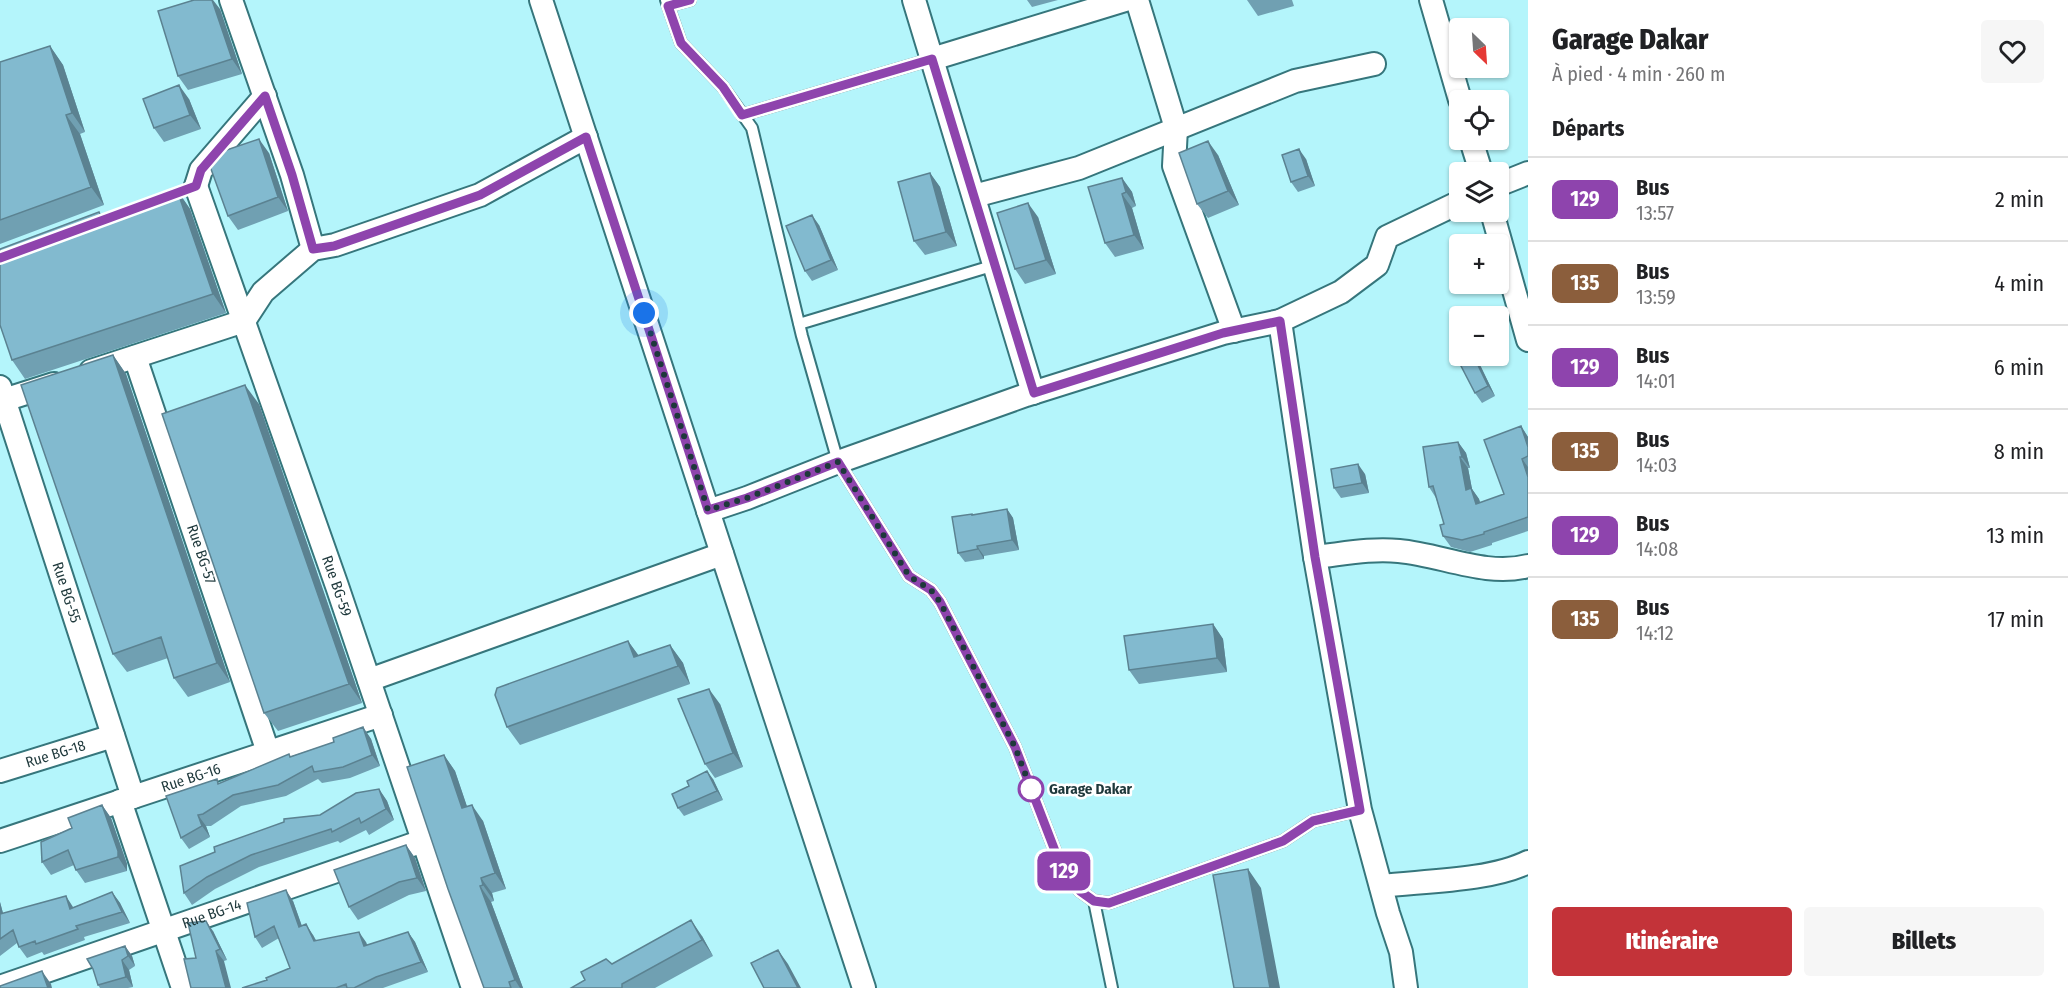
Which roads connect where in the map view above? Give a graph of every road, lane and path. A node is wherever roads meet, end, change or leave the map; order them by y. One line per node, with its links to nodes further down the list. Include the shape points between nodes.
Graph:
1 (231, 0): 12 (street)
2 (541, 0): 15 (street)
3 (690, 0): 8 (lane)
4 (914, 0): 9 (street)
5 (1125, 0): 9 (street)
6 (1137, 0): 14 (street)
7 (1431, 0): 11 (street)
8 (667, 3): 13 (lane, via 681,43 723,87)
9 (932, 59): 13 (lane); 20 (street)
10 (1374, 64): 14 (street, via 1295,81)
11 (1457, 90)
12 (265, 96): 18 (street, via 201,170); 23 (street)
13 (742, 115): 27 (lane, via 752,128)
14 (1176, 128): 20 (street, via 1079,168); 28 (street, via 1174,166)
15 (586, 137): 23 (street, via 480,195 334,246); 34 (street)
16 (1528, 172): 17 (street)
17 (1509, 180)
18 (196, 186): 19 (street); 25 (street, Rue BG-59)
19 (174, 194)
20 (974, 196): 24 (street)
21 (1449, 207): 26 (street, via 1387,237 1377,265 1341,292)
22 (1495, 222): 29 (street)
23 (313, 249): 25 (street, via 263,292)
24 (995, 265): 27 (lane); 31 (street)
25 (244, 321): 30 (street); 38 (street, Rue BG-59)
26 (1280, 321): 28 (street); 36 (street)
27 (799, 324): 33 (lane)
28 (1234, 331): 31 (street)
29 (1527, 333)
30 (135, 357): 32 (street); 41 (street, Rue BG-57)
31 (1034, 393): 33 (street)
32 (2, 394): 40 (street, Rue BG-55)
33 (838, 462): 34 (street); 49 (lane, via 909,576 931,590 940,602 1015,747 1062,869)
34 (708, 510): 35 (street)
35 (722, 554): 38 (street); 54 (street)
36 (1315, 557): 37 (street, via 1371,550 1400,551 1492,569); 44 (street)
37 (1528, 566)
38 (369, 680): 39 (street, Rue BG-59)
39 (381, 715): 41 (street, Rue BG-16); 46 (street, Rue BG-59)
40 (113, 736): 42 (street, Rue BG-18); 43 (street, Rue BG-55)
41 (268, 752): 43 (street, Rue BG-16)
42 (0, 771)
43 (127, 799): 45 (street, Rue BG-16); 50 (street, Rue BG-55)
44 (1360, 810): 48 (street); 49 (lane, via 1313,821 1283,841 1109,903)
45 (0, 841)
46 (423, 841): 50 (street, Rue BG-14); 53 (street, Rue BG-59)
47 (1528, 862): 48 (street, via 1490,874)
48 (1381, 886): 56 (street, via 1401,952)
49 (1094, 901): 55 (lane)
50 (164, 931): 51 (street, Rue BG-14); 52 (street, Rue BG-55)
51 (0, 987)
52 (183, 988)
53 (473, 988)
54 (864, 988)
55 (1112, 988)
56 (1406, 988)

